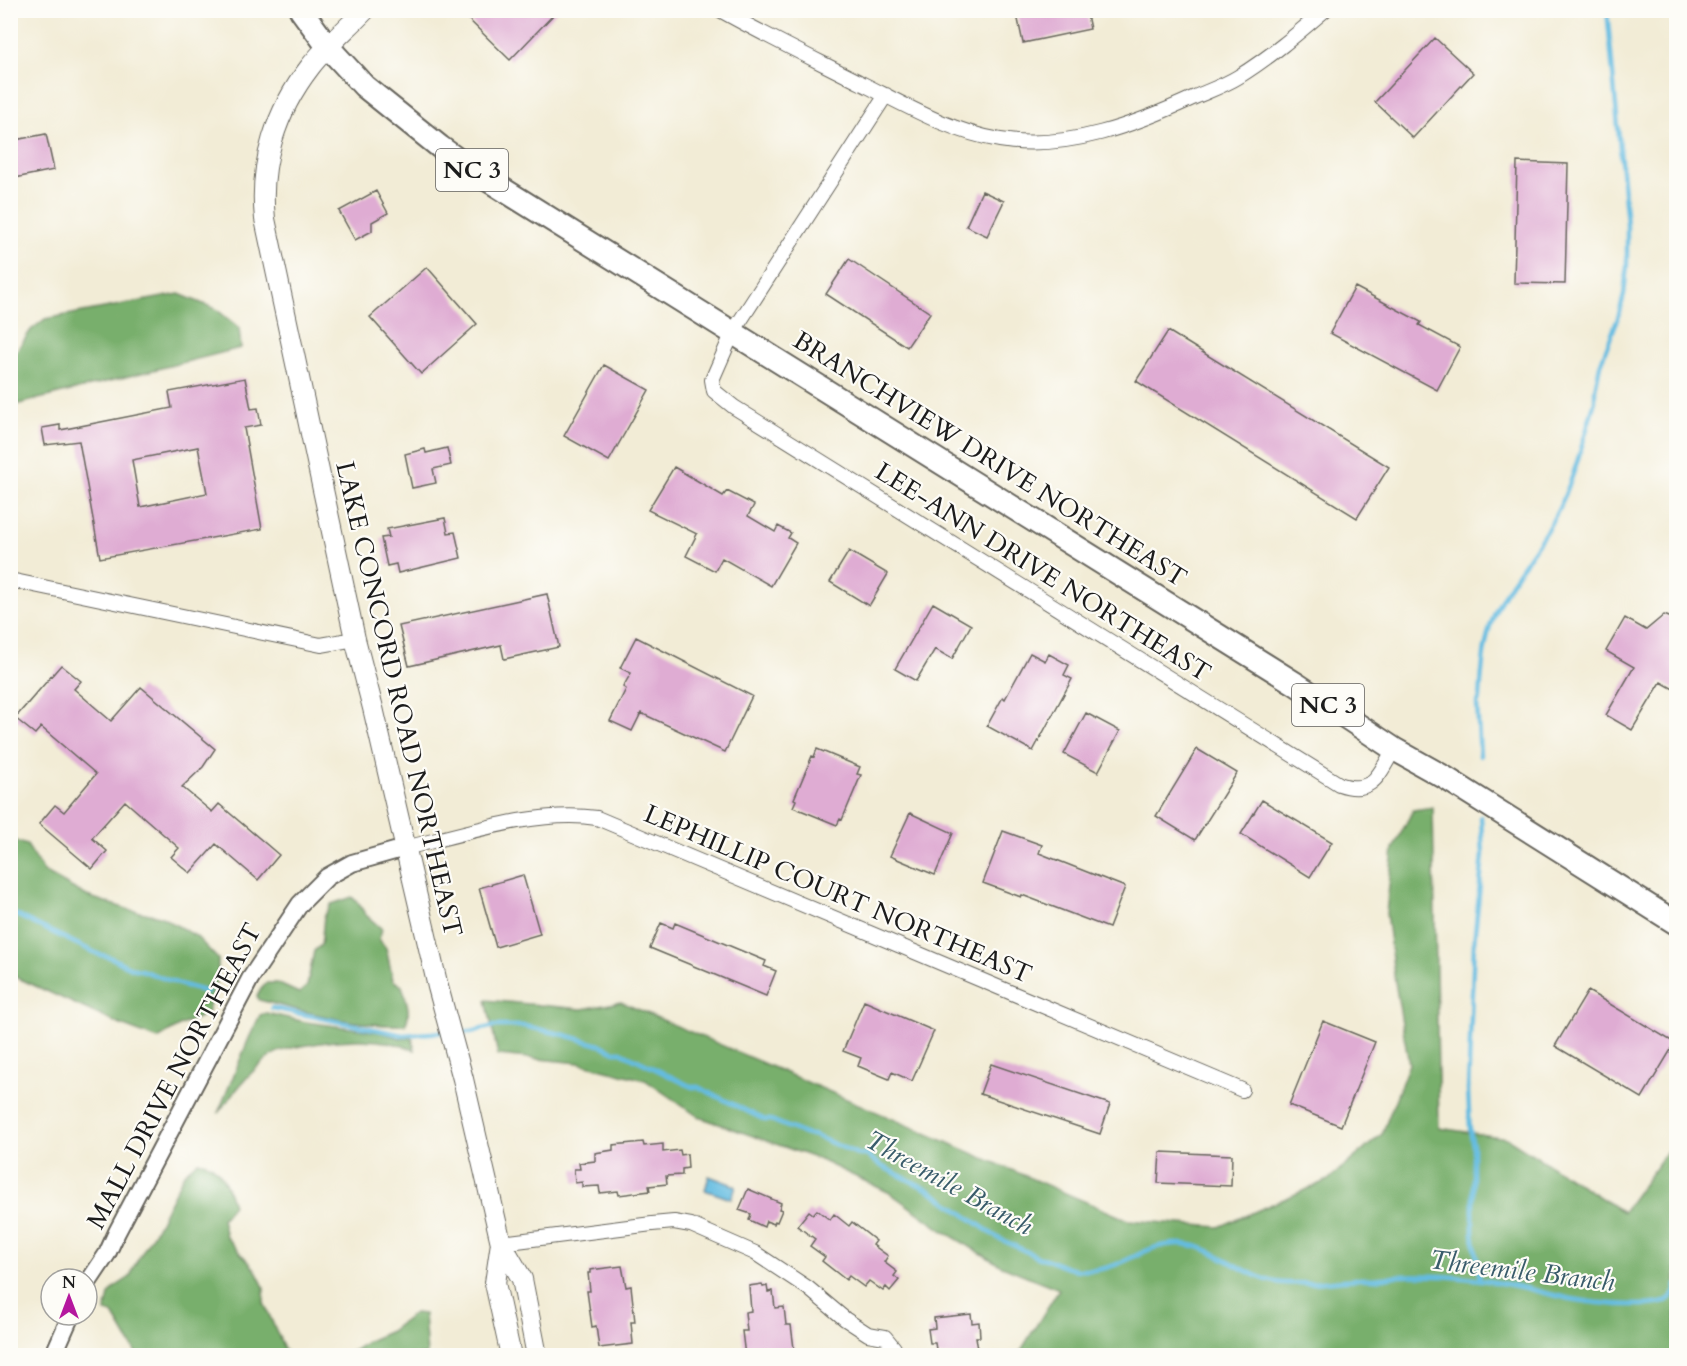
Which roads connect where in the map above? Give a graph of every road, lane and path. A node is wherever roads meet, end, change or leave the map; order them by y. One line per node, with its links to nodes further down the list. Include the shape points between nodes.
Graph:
1 (301, 10): 5 (main road, BRANCHVIEW DRIVE NORTHEAST / NC 3)
2 (366, 10): 5 (main road, LAKE CONCORD ROAD NORTHEAST)
3 (720, 10): 6 (street)
4 (1325, 10): 6 (street, via 1282,47 1230,81 1106,131 1071,139 1000,140 960,130)
5 (328, 47): 7 (main road, BRANCHVIEW DRIVE NORTHEAST / NC 3, via 364,86 464,164); 9 (main road, LAKE CONCORD ROAD NORTHEAST, via 310,66 281,114 266,164 263,200)
6 (886, 95): 7 (street, LEE-ANN DRIVE NORTHEAST)
7 (733, 332): 10 (main road, BRANCHVIEW DRIVE NORTHEAST / NC 3); 10 (street, LEE-ANN DRIVE NORTHEAST, via 712,380 714,391 743,413 1339,784 1362,789 1372,783)
8 (10, 580): 9 (street, via 321,645)
9 (355, 639): 11 (main road, LAKE CONCORD ROAD NORTHEAST)
10 (1394, 749): 12 (main road, BRANCHVIEW DRIVE NORTHEAST / NC 3)
11 (405, 848): 13 (street, LEPHILLIP COURT NORTHEAST, via 530,819 597,818); 14 (main road, LAKE CONCORD ROAD NORTHEAST); 15 (street, MALL DRIVE NORTHEAST, via 352,863 327,877 300,904 250,979)
12 (1677, 923)
13 (1242, 1090)
14 (501, 1243): 18 (main road, LAKE CONCORD ROAD NORTHEAST, via 495,1283); 19 (main road, LAKE CONCORD ROAD NORTHEAST, via 522,1279); 20 (street, via 674,1222 691,1226 755,1253 868,1334 885,1337)
15 (98, 1267)
16 (66, 1327): 17 (street)
17 (53, 1356)
18 (511, 1356)
19 (537, 1356)
20 (895, 1356)

